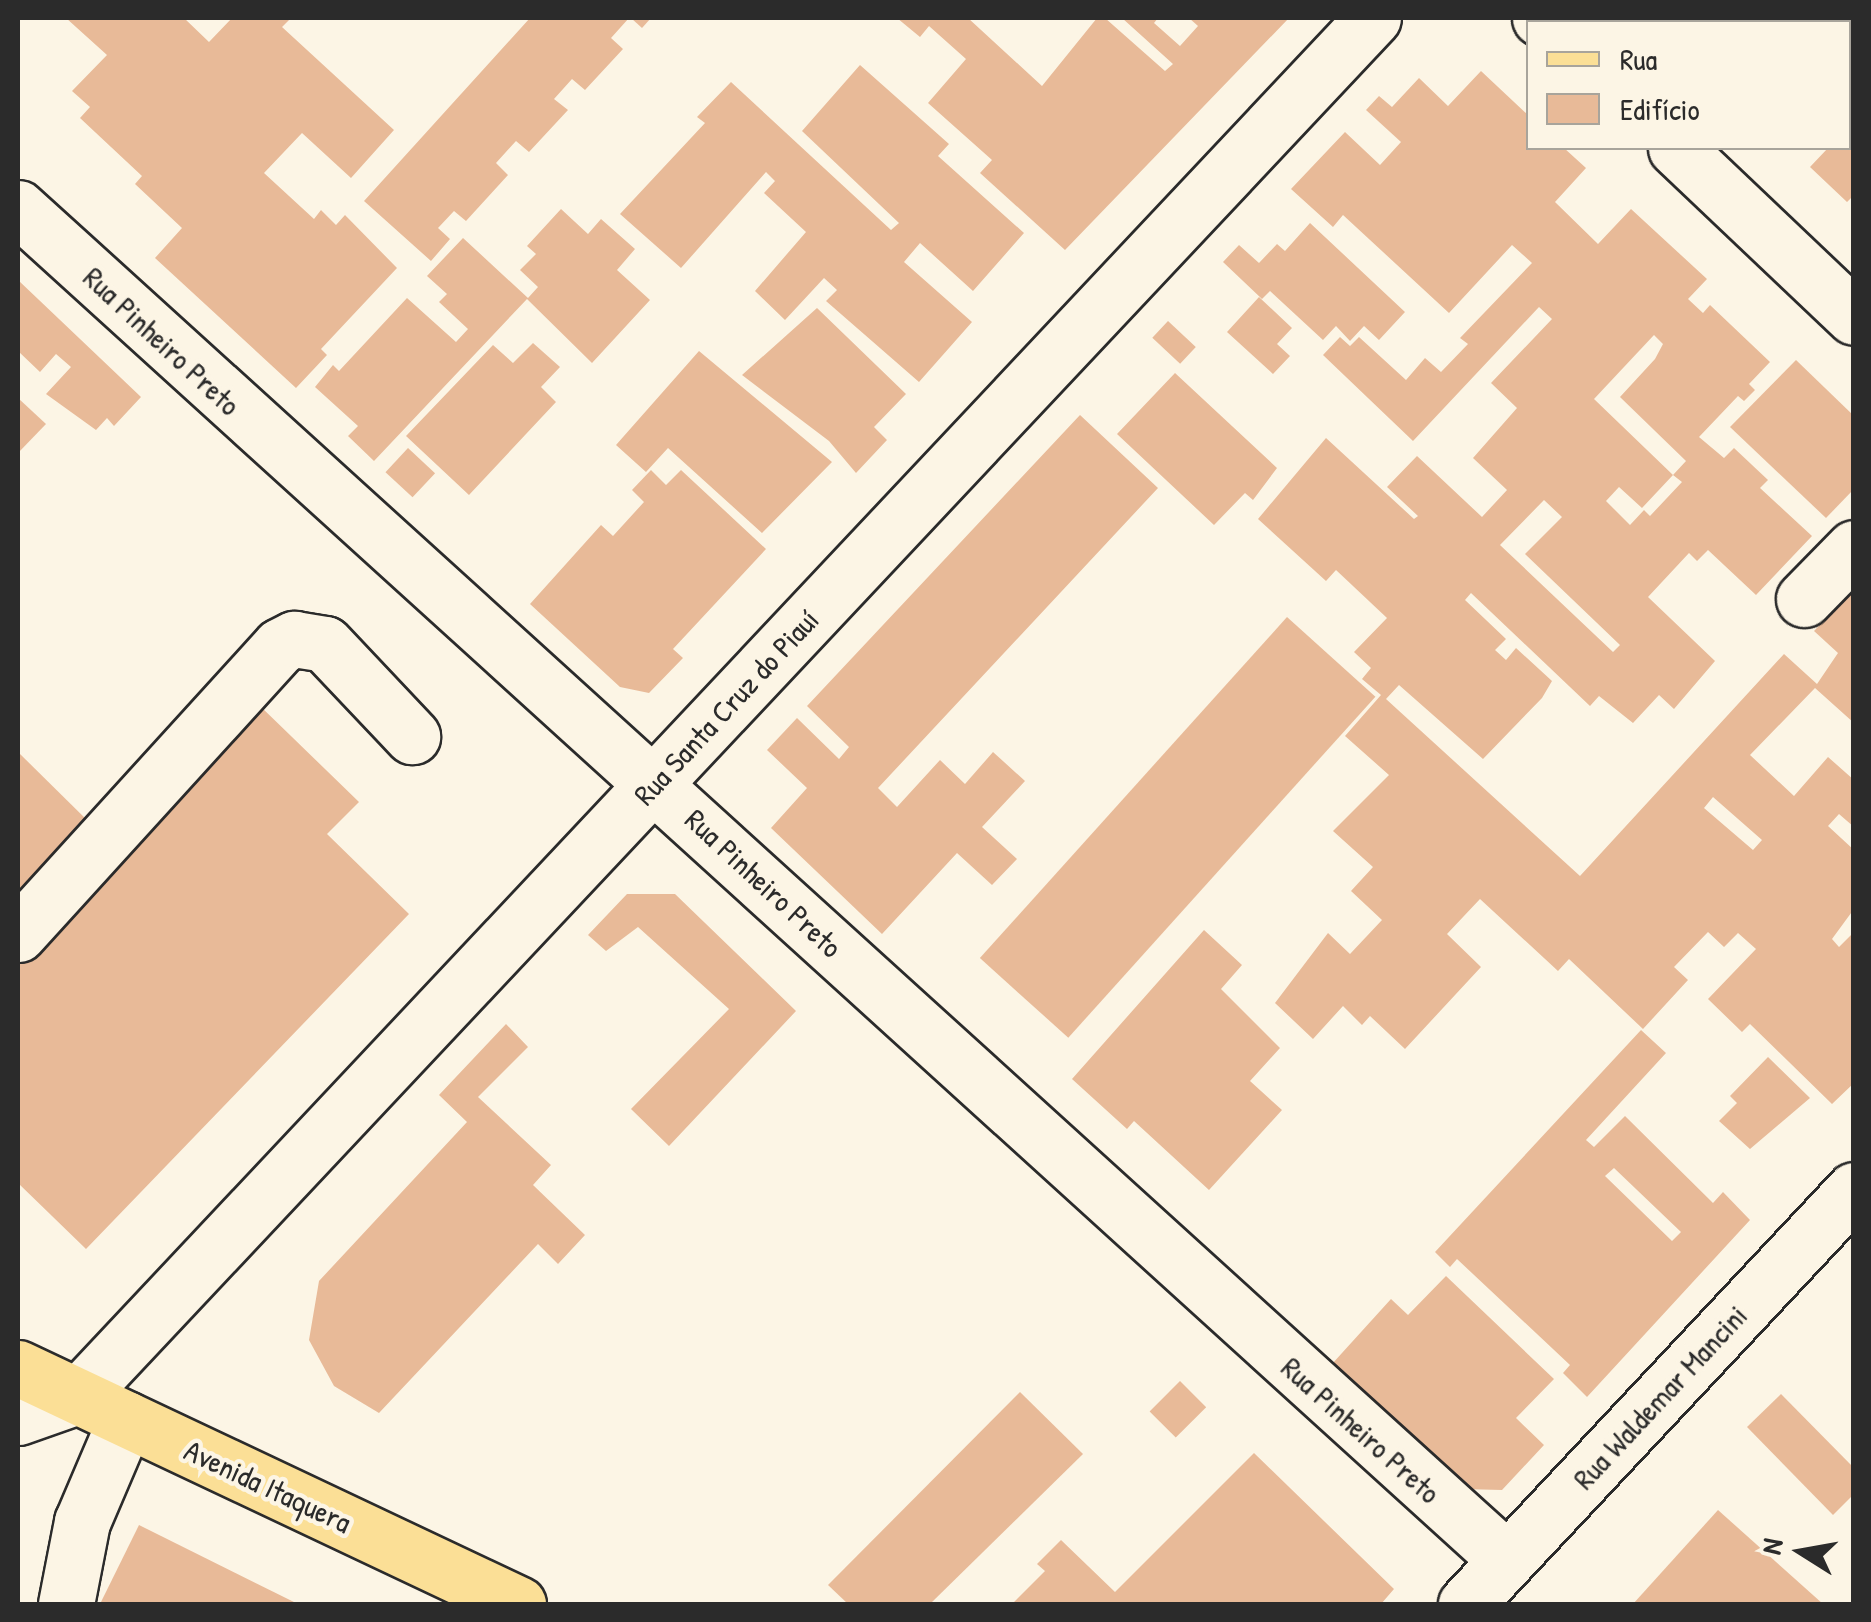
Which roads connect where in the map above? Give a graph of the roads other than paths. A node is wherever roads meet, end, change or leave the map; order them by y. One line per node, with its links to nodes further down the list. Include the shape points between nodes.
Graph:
1 (1373, 18): 8 (street, Rua Santa Cruz do Piauí)
2 (1678, 150): 4 (street)
3 (18, 208): 8 (street, Rua Pinheiro Preto)
4 (1854, 317)
5 (1854, 548): 6 (street)
6 (1804, 598)
7 (412, 736): 9 (street, via 325,644 294,639 280,646)
8 (656, 782): 12 (street, Rua Santa Cruz do Piauí); 15 (street, Rua Pinheiro Preto, via 1075,1174)
9 (18, 934)
10 (1854, 1190): 15 (street, Rua Waldemar Mancini)
11 (18, 1368): 12 (main road, Avenida Itaquera)
12 (78, 1396): 13 (street); 14 (main road, Avenida Itaquera)
13 (18, 1417)
14 (126, 1419): 16 (street, via 82,1522); 17 (main road, Avenida Itaquera)
15 (1507, 1560): 18 (street, Rua Waldemar Mancini)
16 (66, 1604)
17 (518, 1604)
18 (1466, 1604)

